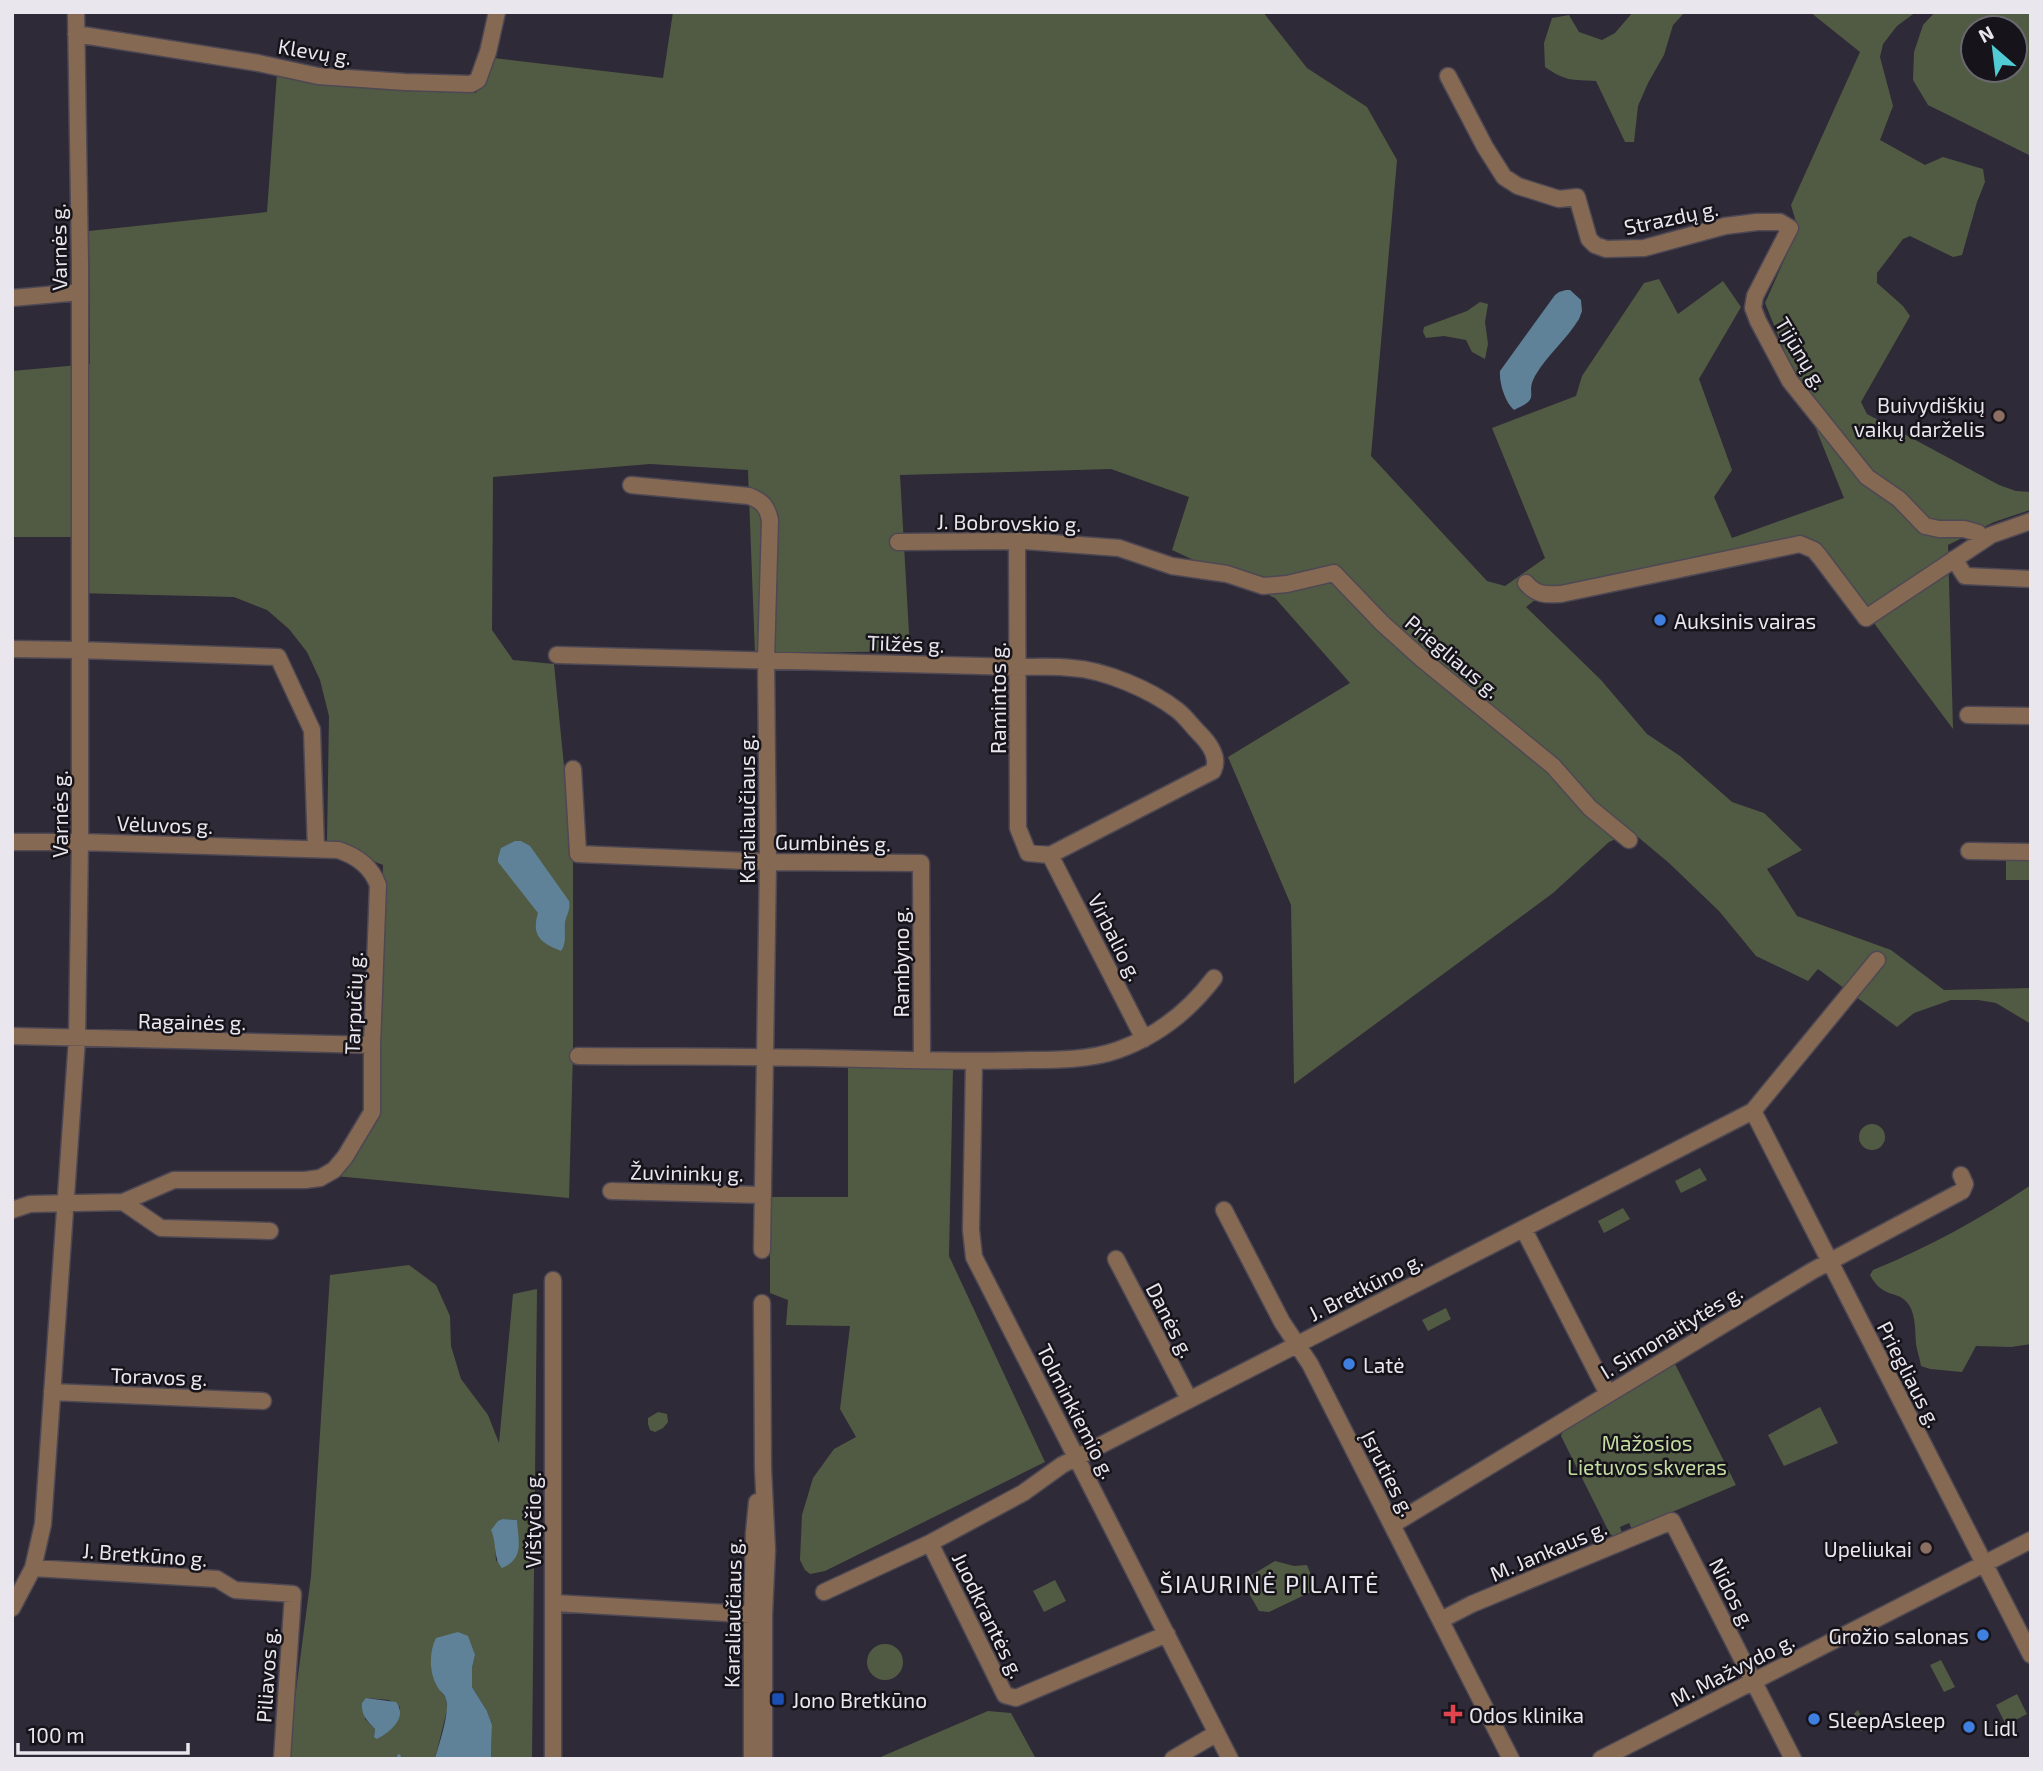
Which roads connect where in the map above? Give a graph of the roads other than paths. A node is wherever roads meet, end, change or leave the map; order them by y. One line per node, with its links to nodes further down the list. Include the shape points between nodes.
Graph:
1 (76, 12): 3 (street, Varnės g.)
2 (497, 12): 3 (street, Klevų g., via 478,80 471,84 318,76)
3 (76, 33): 6 (street, Varnės g.)
4 (1448, 76): 5 (street, Strazdų g., via 1504,177 1559,199 1577,197 1589,239 1595,245 1644,248 1757,222 1780,222)
5 (1790, 228): 10 (street, Tijūnų g., via 1753,308 1790,380 1867,477 1899,499 1925,526 1964,529)
6 (80, 292): 7 (street); 18 (street, Varnės g.)
7 (12, 298)
8 (631, 485): 20 (street, Karaliaučiaus g., via 749,496 767,509 771,520)
9 (2031, 521): 10 (street)
10 (1984, 539): 13 (street)
11 (1017, 541): 12 (street, J. Bobrovskio g.); 14 (street, J. Bobrovskio g., via 1119,548 1172,566); 21 (street, Ramintos g.)
12 (898, 542)
13 (1954, 559): 15 (street, via 1965,576); 16 (street, via 1866,618 1821,557 1800,544 1561,594 1538,593)
14 (1227, 574): 25 (street, Priegliaus g., via 1263,586 1334,573 1392,632 1553,766 1590,808)
15 (2031, 579)
16 (1526, 583)
17 (12, 649): 18 (street)
18 (80, 650): 27 (street, Varnės g.); 28 (street, via 278,657 312,730)
19 (557, 655): 20 (street, Tilžės g.)
20 (766, 660): 21 (street, Tilžės g.); 32 (street, Karaliaučiaus g.)
21 (1018, 667): 31 (street, Ramintos g., via 1018,828 1028,853); 31 (street, Tilžės g., via 1074,667 1113,676 1177,710 1206,740 1216,758 1213,771)
22 (1968, 715): 23 (street)
23 (2031, 716)
24 (573, 769): 32 (street, Gumbinės g., via 578,854)
25 (1629, 840)
26 (12, 842): 27 (street, Vėluvos g.)
27 (80, 842): 28 (street, Vėluvos g.); 37 (street, Varnės g.)
28 (316, 849): 39 (street, Tarpučių g., via 351,854 363,862 378,886)
29 (1969, 850): 30 (street)
30 (2031, 852)
31 (1051, 855): 38 (street, Virbalio g.)
32 (768, 862): 33 (street, Gumbinės g.); 41 (street, Karaliaučiaus g.)
33 (921, 863): 42 (street, Rambyno g.)
34 (1877, 960): 44 (street, J. Bretkūno g.)
35 (1214, 978): 38 (street, via 1184,1012)
36 (12, 1036): 37 (street, Ragainės g.)
37 (77, 1039): 39 (street, Ragainės g.); 48 (street, Varnės g.)
38 (1144, 1039): 43 (street, via 1098,1055)
39 (372, 1045): 49 (street, Tarpučių g., via 372,1112 334,1170 305,1181 174,1180)
40 (578, 1056): 41 (street)
41 (765, 1058): 42 (street); 47 (street, Karaliaučiaus g.)
42 (922, 1060): 43 (street)
43 (974, 1062): 64 (street, Tolminkiemio g., via 973,1252)
44 (1753, 1111): 52 (street, J. Bretkūno g.); 56 (street, Priegliaus g.)
45 (1961, 1175): 56 (street, I. Simonaitytės g., via 1962,1191)
46 (611, 1191): 47 (street, Žuvininkų g.)
47 (762, 1195): 54 (street, Karaliaučiaus g.)
48 (65, 1202): 49 (street); 50 (street); 60 (street, Varnės g.)
49 (123, 1202): 53 (street, via 161,1228)
50 (12, 1210)
51 (1224, 1210): 59 (street, Įsruties g.)
52 (1524, 1230): 59 (street, J. Bretkūno g.); 61 (street)
53 (270, 1231)
54 (762, 1250)
55 (1116, 1259): 62 (street, Danės g.)
56 (1829, 1261): 61 (street, I. Simonaitytės g.); 69 (street, Priegliaus g.)
57 (553, 1280): 73 (street, Vištyčio g.)
58 (762, 1303): 75 (street, Karaliaučiaus g., via 763,1468 755,1516)
59 (1297, 1345): 62 (street, J. Bretkūno g.); 66 (street, Įsruties g.)
60 (52, 1392): 63 (street, Toravos g.); 70 (street, Varnės g., via 43,1524)
61 (1608, 1394): 66 (street, I. Simonaitytės g.)
62 (1189, 1399): 64 (street, J. Bretkūno g.)
63 (263, 1401)
64 (1077, 1457): 68 (street, J. Bretkūno g., via 1023,1493); 77 (street, Tolminkiemio g.)
65 (1672, 1521): 76 (street, M. Jankaus g.); 79 (street, Nidos g.)
66 (1392, 1525): 76 (street, Įsruties g.)
67 (2031, 1540): 69 (street, M. Mažvydo g.)
68 (930, 1543): 71 (street, J. Bretkūno g.); 77 (street, Juodkrantės g., via 1005,1695 1016,1698)
69 (1984, 1564): 78 (street, Priegliaus g.); 79 (street, M. Mažvydo g.)
70 (33, 1568): 72 (street, J. Bretkūno g., via 217,1579 235,1590); 74 (street, Varnės g.)
71 (824, 1592)
72 (293, 1594): 81 (street, Piliavos g.)
73 (554, 1603): 75 (street); 82 (street, Vištyčio g.)
74 (12, 1608)
75 (758, 1615): 83 (street, Karaliaučiaus g.); 84 (street, Karaliaučiaus g.)
76 (1441, 1620): 87 (street, Įsruties g.)
77 (1167, 1634): 80 (street, Tolminkiemio g.)
78 (2031, 1655)
79 (1754, 1681): 88 (street, M. Mažvydo g.); 89 (street, Nidos g.)
80 (1217, 1733): 85 (street); 86 (street, Tolminkiemio g.)
81 (282, 1759)
82 (553, 1759)
83 (752, 1759)
84 (764, 1759)
85 (1173, 1759)
86 (1230, 1759)
87 (1511, 1759)
88 (1601, 1759)
89 (1794, 1759)

